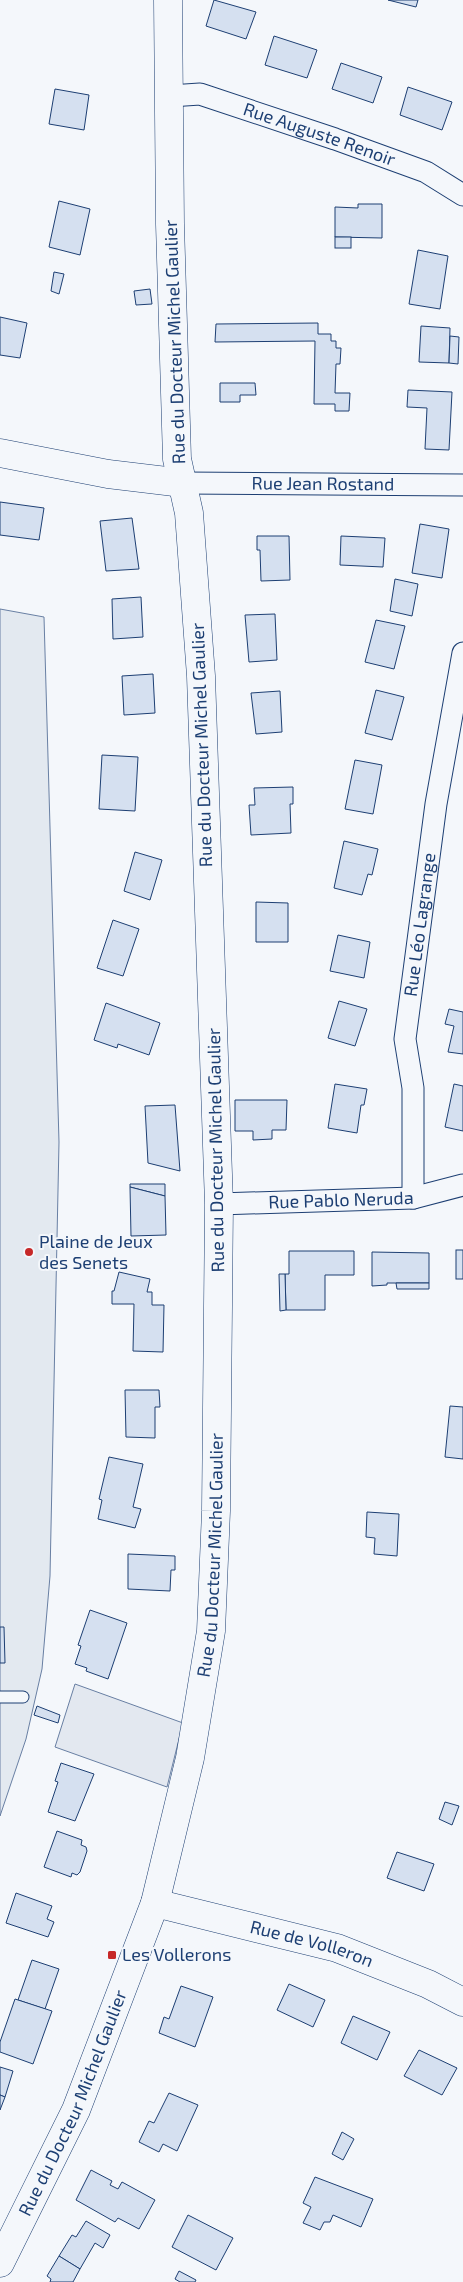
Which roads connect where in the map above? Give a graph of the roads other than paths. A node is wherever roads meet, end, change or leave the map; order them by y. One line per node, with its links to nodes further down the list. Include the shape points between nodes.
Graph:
1 (168, 0): 2 (street, Rue du Docteur Michel Gaulier)
2 (170, 96): 3 (street, Rue Auguste Renoir, via 200,94 335,139 426,172); 5 (street, Rue du Docteur Michel Gaulier, via 177,459)
3 (463, 195)
4 (0, 454): 5 (street, via 108,474)
5 (183, 483): 6 (street, Rue Jean Rostand); 10 (street, Rue du Docteur Michel Gaulier, via 189,513 202,676)
6 (463, 485)
7 (463, 654): 9 (street, Rue Léo Lagrange, via 436,804 405,1039 413,1088)
8 (463, 1185): 9 (street, Rue Pablo Neruda)
9 (413, 1198): 10 (street, Rue Pablo Neruda)
10 (219, 1204): 13 (street, Rue du Docteur Michel Gaulier, via 212,1631 190,1758)
11 (0, 1697): 12 (lane)
12 (24, 1697)
13 (154, 1903): 14 (street, Rue de Volleron, via 337,1948 428,1984); 15 (street, Rue du Docteur Michel Gaulier, via 76,2110)
14 (463, 2002)
15 (0, 2263)

